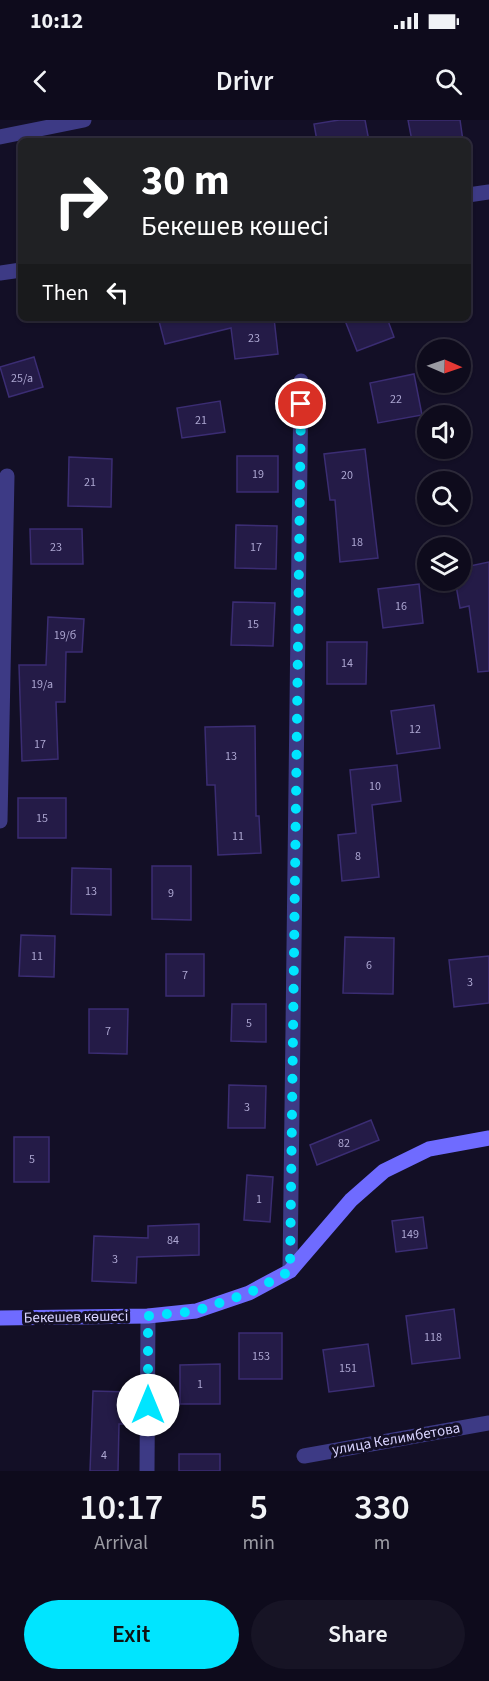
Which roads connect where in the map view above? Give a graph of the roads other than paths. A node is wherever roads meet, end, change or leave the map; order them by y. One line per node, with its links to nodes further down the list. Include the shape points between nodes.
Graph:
1 (84, 120): 2 (street)
2 (0, 138)
3 (489, 192): 4 (street)
4 (471, 195)
5 (18, 270): 6 (street)
6 (0, 273)
7 (301, 381): 11 (street)
8 (7, 476): 9 (street)
9 (0, 821)
10 (489, 1138): 11 (main road, Бекешев көшесі, via 429,1149 384,1171 351,1200)
11 (290, 1271): 12 (main road, Бекешев көшесі, via 249,1293 196,1311)
12 (148, 1316): 13 (main road, Бекешев көшесі); 16 (street)
13 (0, 1318)
14 (489, 1423): 15 (street, улица Келимбетова)
15 (304, 1456)
16 (147, 1471)

